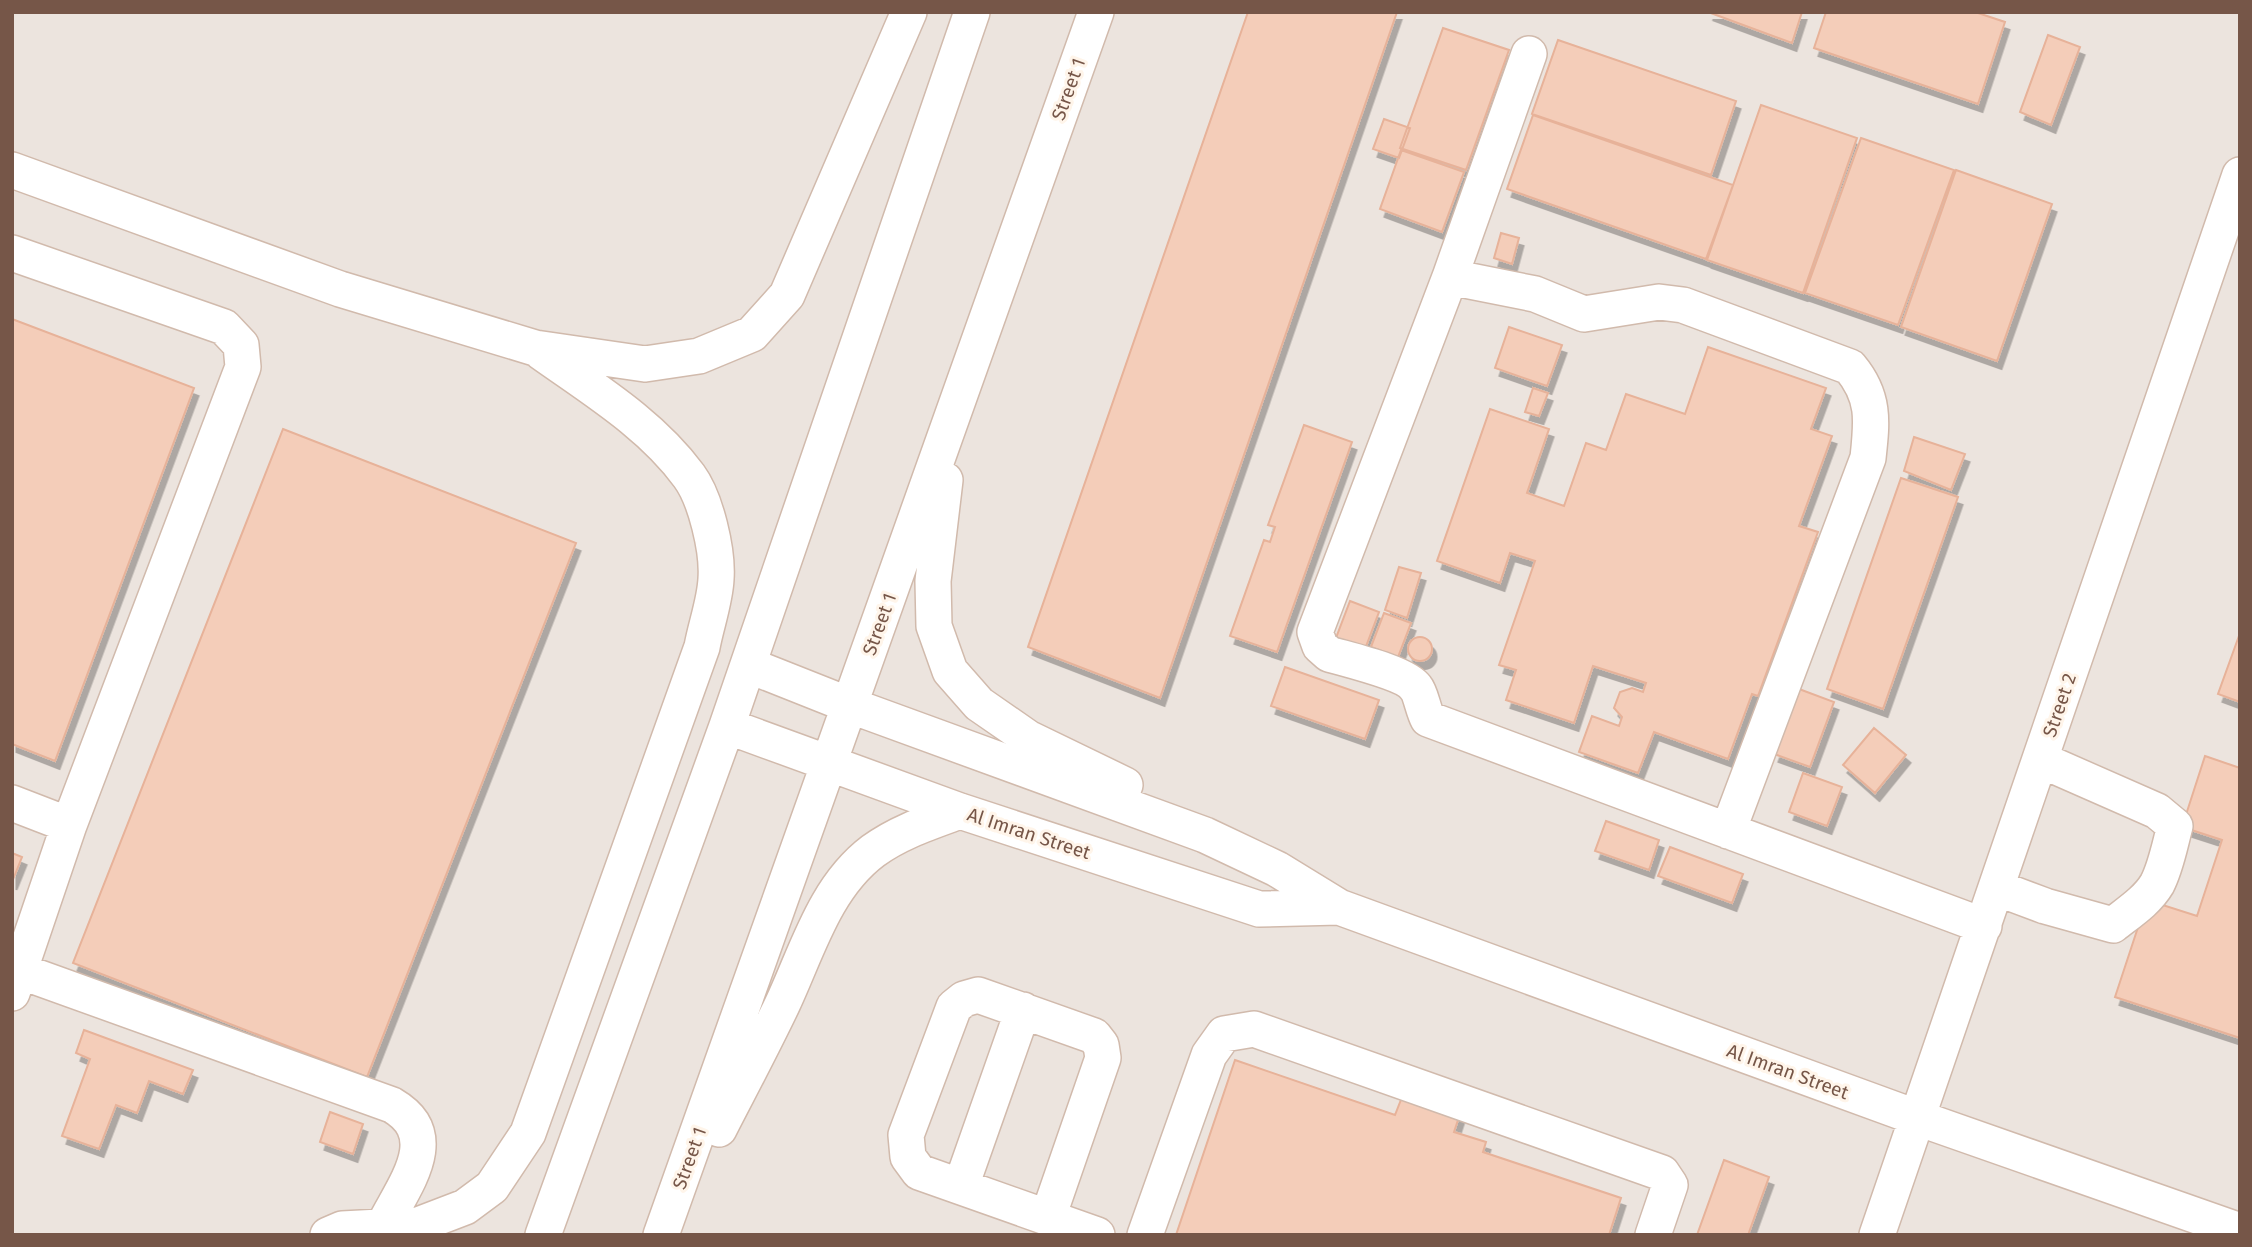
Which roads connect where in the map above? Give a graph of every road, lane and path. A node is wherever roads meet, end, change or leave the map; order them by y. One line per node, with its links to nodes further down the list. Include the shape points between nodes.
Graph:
1 (909, 12): 9 (street, via 787,295 752,334 699,356 645,364)
2 (972, 12): 11 (street)
3 (1096, 12): 10 (street, Street 1)
4 (1529, 54): 8 (street)
5 (12, 170): 9 (street, via 340,289)
6 (2240, 175): 14 (street, Street 2)
7 (12, 253): 18 (street, via 224,327 241,345 243,367)
8 (1450, 277): 19 (street, via 1315,632 1320,646 1408,679 1418,690 1427,719); 19 (street, via 1535,294 1584,314 1659,302 1683,305 1850,367 1861,380 1870,399 1868,458)
9 (535, 348): 29 (street, via 622,409 691,478 715,545 716,582 702,648 528,1133 492,1188 465,1207 418,1225)
10 (953, 413): 12 (street, Street 1); 20 (street, via 933,581 934,626 950,671 979,704 1028,738 1112,776)
11 (748, 665): 12 (street, Al Imran Street); 13 (street)
12 (849, 705): 15 (street, Street 1); 20 (street, Al Imran Street)
13 (727, 726): 15 (street, Al Imran Street); 33 (street)
14 (2041, 760): 21 (street, Street 2); 21 (street, via 2157,811 2175,826 2167,855 2157,884 2113,925)
15 (830, 763): 17 (street, Al Imran Street); 31 (street, Street 1)
16 (12, 803): 18 (street)
17 (960, 811): 22 (street, Al Imran Street, via 1259,909); 31 (street, via 896,835 871,852 843,882 824,910 782,1004)
18 (69, 825): 24 (street)
19 (1728, 831): 23 (street)
20 (1205, 835): 22 (street, Al Imran Street, via 1277,869)
21 (1997, 888): 23 (street, Street 2)
22 (1339, 907): 26 (street, Al Imran Street)
23 (1984, 926): 26 (street, Street 2)
24 (16, 982): 29 (street, via 404,1112 419,1136 420,1150)
25 (1023, 1010): 27 (street); 27 (street, via 978,995 954,1007 906,1135 908,1157 919,1172); 28 (street, via 1094,1036 1103,1058)
26 (1918, 1118): 30 (street, Al Imran Street); 37 (street, Street 2)
27 (961, 1186): 28 (street)
28 (1048, 1217): 34 (street)
29 (384, 1225): 32 (street)
30 (2240, 1231)
31 (662, 1232)
32 (328, 1235)
33 (543, 1235)
34 (1097, 1235)
35 (1145, 1235): 36 (street, via 1209,1055 1224,1034 1254,1029 1662,1173 1670,1185)
36 (1653, 1235)
37 (1877, 1235)

